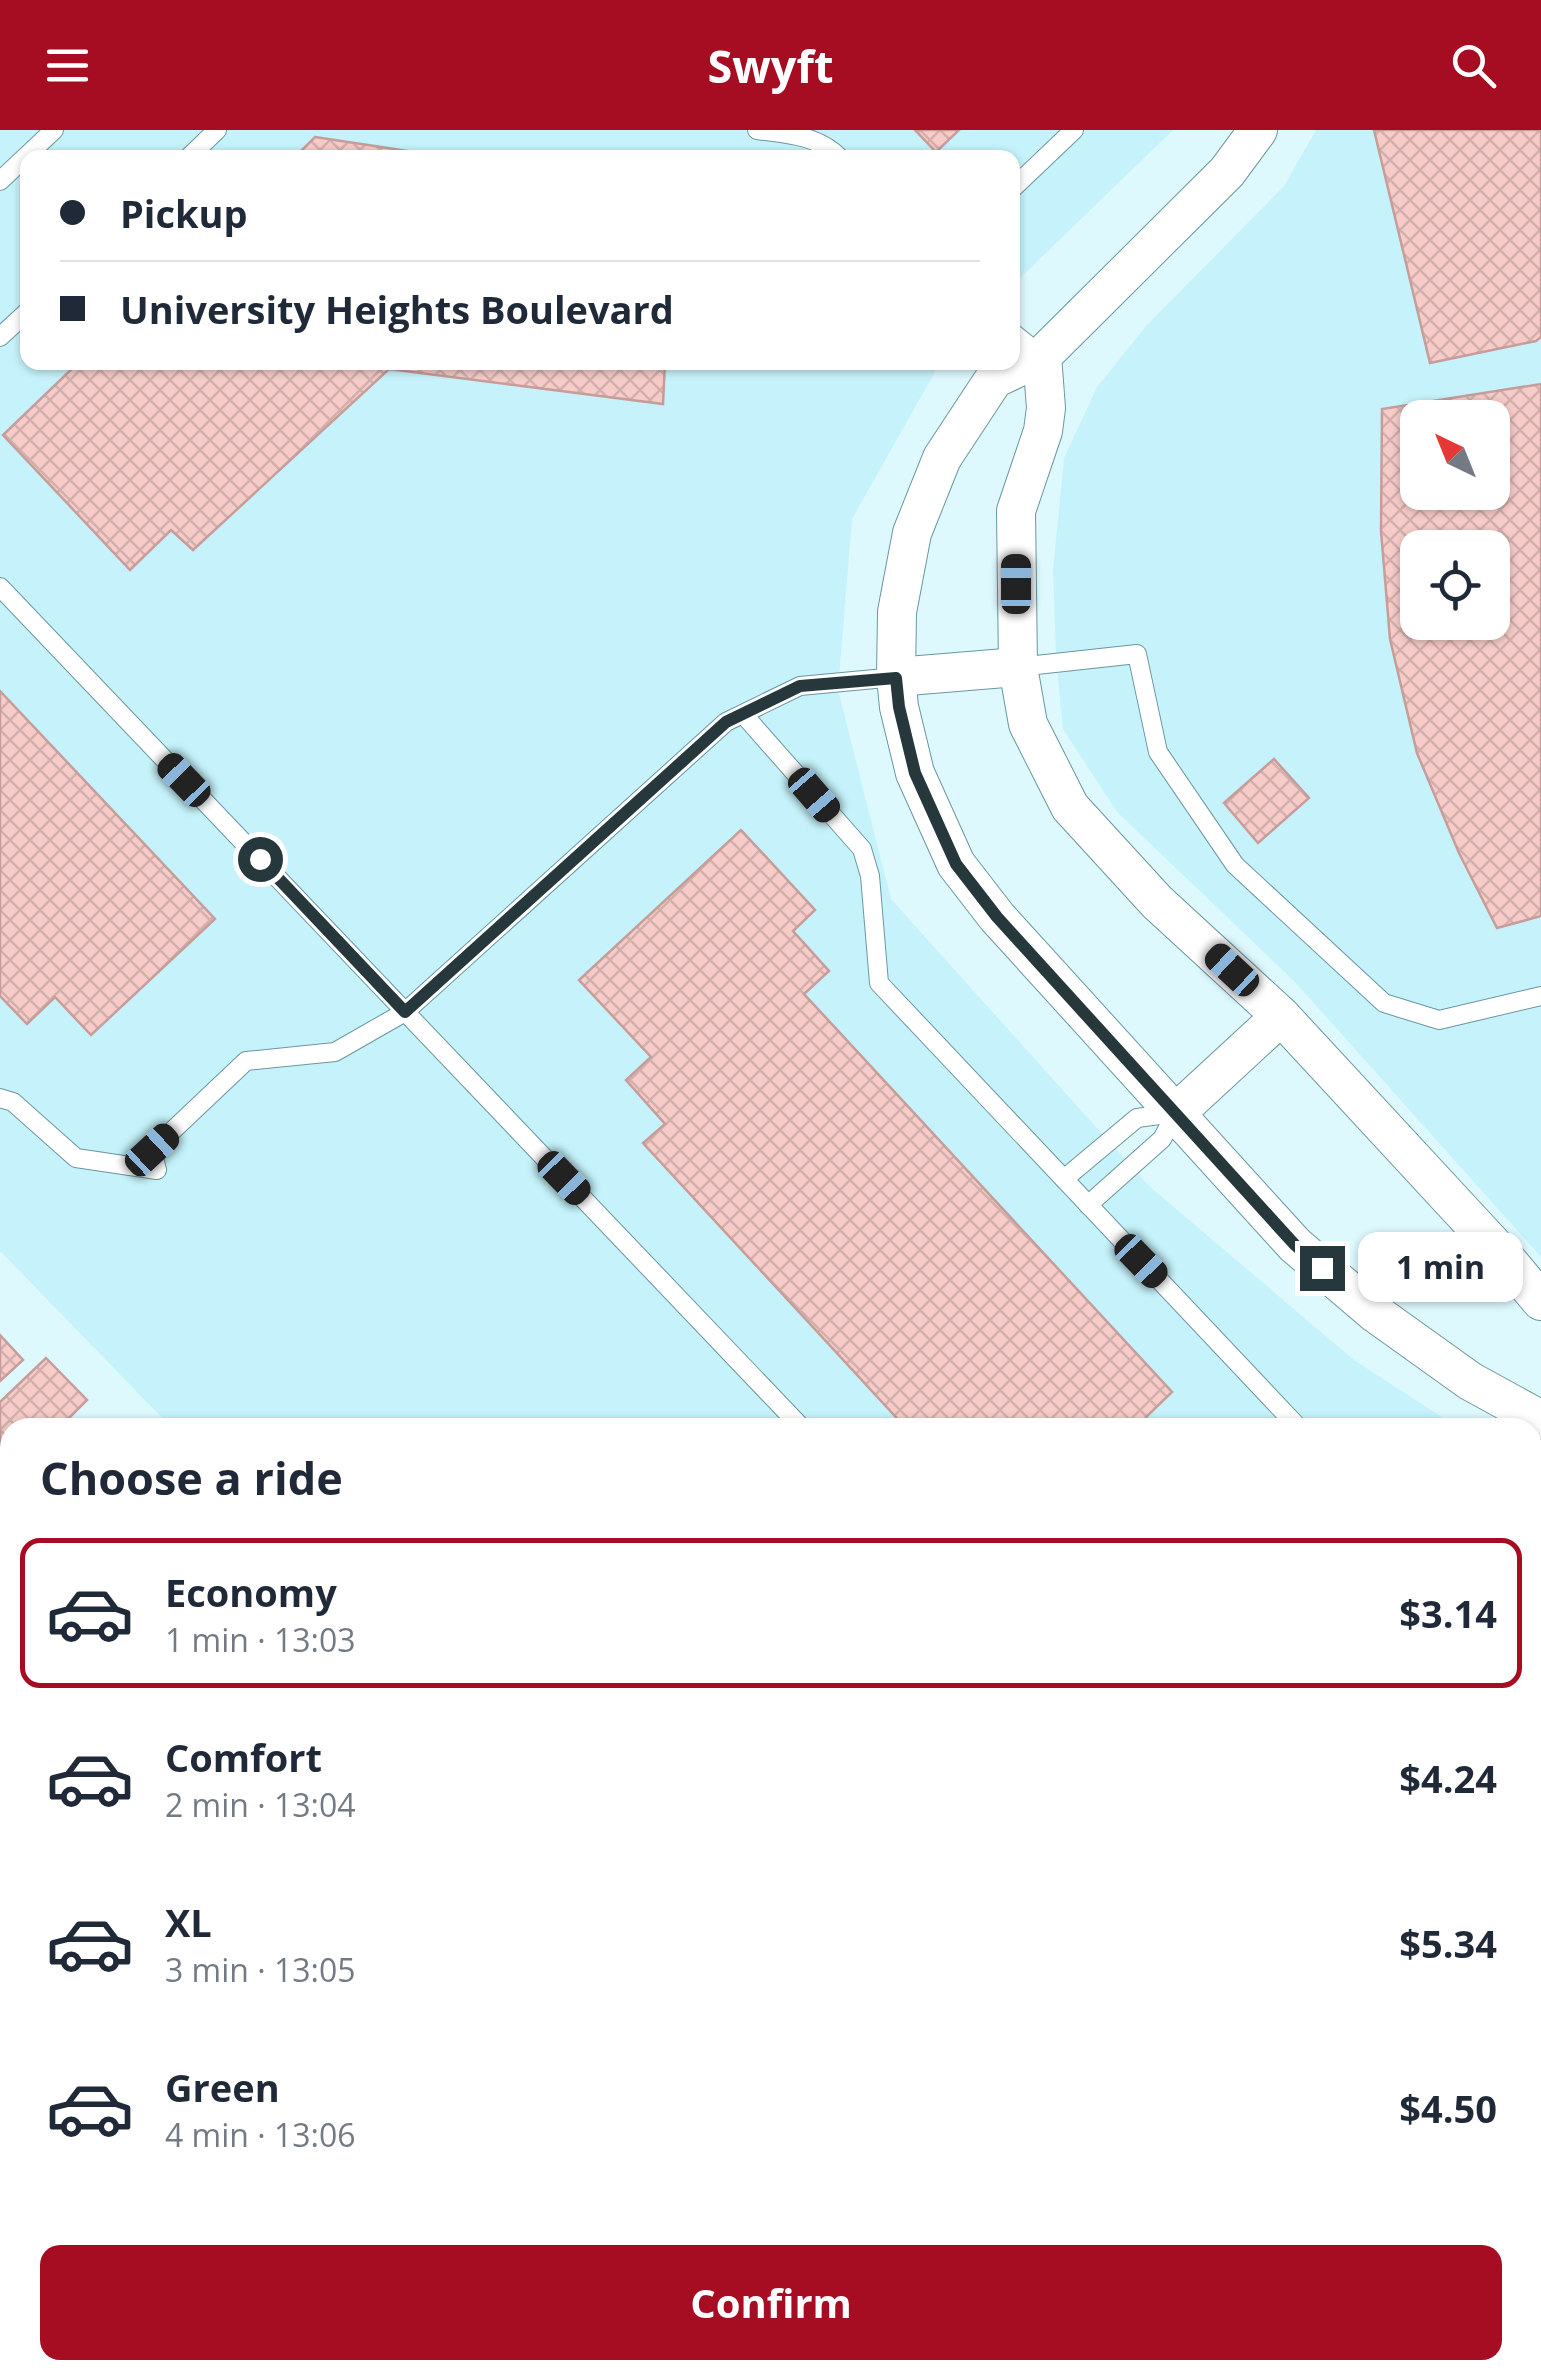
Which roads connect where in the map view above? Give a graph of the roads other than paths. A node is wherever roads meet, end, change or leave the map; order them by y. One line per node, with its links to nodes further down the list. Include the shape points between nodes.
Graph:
1 (54, 130): 6 (lane)
2 (217, 130): 7 (lane)
3 (757, 130): 8 (lane)
4 (1074, 130): 10 (lane)
5 (1258, 130): 15 (street, via 1228,172)
6 (33, 150)
7 (196, 150)
8 (833, 150)
9 (20, 163): 11 (lane)
10 (1020, 181)
11 (0, 182)
12 (20, 319): 13 (lane)
13 (0, 338)
14 (1020, 338): 15 (lane)
15 (1042, 356): 16 (street); 19 (street, via 1043,431 1016,512)
16 (1020, 367)
17 (1014, 370): 20 (street, via 994,380 942,458 912,532 897,612)
18 (0, 587): 23 (lane)
19 (1018, 667): 20 (street); 22 (lane, via 1136,654 1158,752 1235,865 1384,1003 1440,1020); 24 (street, via 1028,724 1070,807 1157,902)
20 (896, 678): 21 (lane, via 800,686); 26 (street, via 915,773 956,864)
21 (743, 714): 23 (lane, via 726,722); 27 (lane, via 862,850 879,983)
22 (1541, 996)
23 (405, 1012): 25 (lane, via 336,1052 246,1061 152,1150 157,1170 76,1158); 30 (lane)
24 (1281, 1016): 26 (street); 29 (street)
25 (0, 1098)
26 (1176, 1113): 27 (lane, via 1137,1118); 28 (lane, via 1162,1139); 32 (street, via 1295,1245 1374,1313 1470,1381)
27 (1064, 1180): 28 (lane)
28 (1088, 1205): 31 (lane)
29 (1541, 1300)
30 (792, 1418)
31 (1290, 1418)
32 (1537, 1418)

